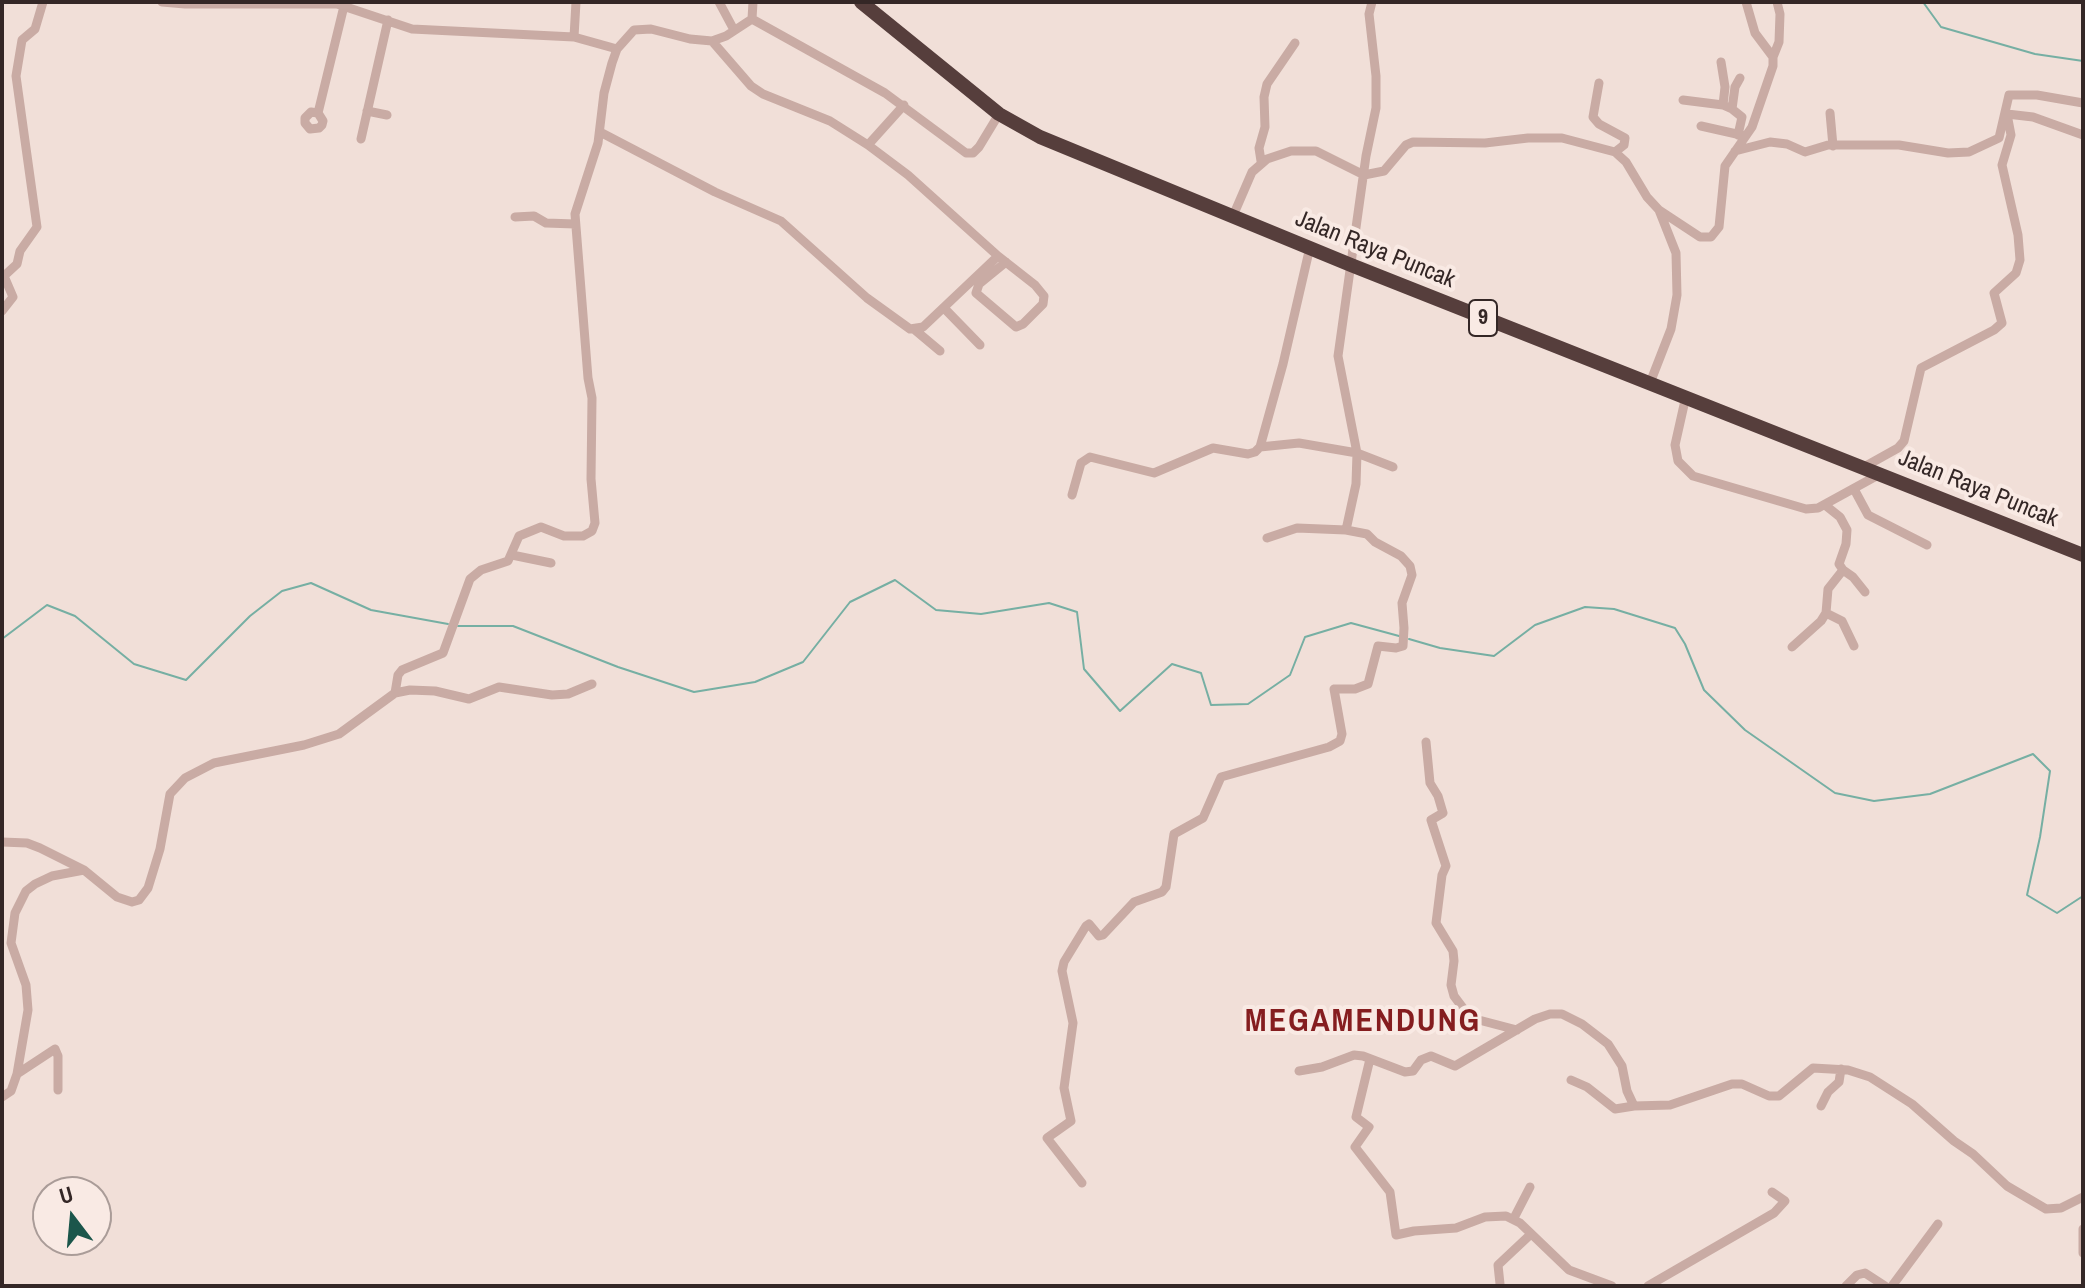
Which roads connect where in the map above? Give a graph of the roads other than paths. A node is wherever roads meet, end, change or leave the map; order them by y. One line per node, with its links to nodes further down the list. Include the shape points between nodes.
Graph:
1 (43, 2): 51 (street, via 35,29 22,40 16,76 37,227 20,251 19,262 4,276 13,297)
2 (162, 2): 10 (street)
3 (576, 2): 14 (street)
4 (719, 2): 13 (street)
5 (753, 2): 11 (street)
6 (861, 2): 29 (highway, Jalan Raya Puncak / 9)
7 (1372, 2): 42 (street, via 1377,96)
8 (1746, 2): 18 (street, via 1758,39)
9 (1777, 2): 18 (street, via 1779,42)
10 (339, 4): 12 (street); 27 (street)
11 (752, 19): 13 (street); 24 (street)
12 (388, 20): 14 (street, via 412,29); 26 (street)
13 (734, 30): 15 (street)
14 (574, 37): 17 (street)
15 (712, 41): 17 (street, via 639,28); 37 (street, via 756,90 830,121)
16 (1295, 43): 41 (street, via 1267,84)
17 (617, 49): 33 (street)
18 (1773, 57): 35 (street, via 1755,120)
19 (1721, 62): 25 (street)
20 (1740, 78): 25 (street)
21 (1599, 83): 39 (street, via 1593,117 1625,138)
22 (1683, 100): 25 (street)
23 (2083, 103): 30 (street, via 2009,95)
24 (904, 105): 29 (street, via 969,154); 37 (street)
25 (1728, 107): 35 (street, via 1742,117)
26 (367, 111): 31 (street); 36 (street)
27 (317, 113)
28 (1830, 113): 38 (street)
29 (999, 114): 44 (highway, Jalan Raya Puncak / 9, via 1104,166)
30 (2007, 114): 34 (street, via 2033,117); 38 (street, via 1999,138 1969,152); 60 (street, via 2011,135 2002,165 2020,260 2016,273 1994,292 2002,323 1921,368 1902,445)
31 (387, 115)
32 (1701, 126): 35 (street)
33 (600, 132): 46 (street); 52 (street, via 776,218 867,298)
34 (2083, 135)
35 (1742, 136): 40 (street)
36 (361, 139)
37 (868, 145): 48 (street)
38 (1833, 146): 40 (street, via 1808,152 1765,142)
39 (1615, 152): 42 (street, via 1562,138 1416,142 1406,145 1384,171); 43 (street)
40 (1734, 152): 43 (street, via 1724,169 1719,227 1713,236 1700,237)
41 (1261, 161): 42 (street, via 1291,151 1316,151); 44 (street)
42 (1364, 175): 49 (street)
43 (1659, 210): 55 (street, via 1676,253 1677,295 1669,338)
44 (1233, 216): 47 (highway, Jalan Raya Puncak / 9)
45 (515, 217): 46 (street)
46 (575, 224): 68 (street, via 592,398 594,527 577,537 543,527 530,530 518,537)
47 (1310, 247): 49 (highway, Jalan Raya Puncak / 9); 57 (street)
48 (1002, 259): 48 (street, via 1044,297 1043,304 1016,327 976,293); 50 (street)
49 (1351, 265): 55 (highway, Jalan Raya Puncak / 9); 58 (street, via 1338,351)
50 (944, 308): 52 (street); 53 (street)
51 (2, 311)
52 (915, 330): 54 (street)
53 (980, 345)
54 (940, 351)
55 (1650, 383): 56 (highway, Jalan Raya Puncak / 9)
56 (1686, 396): 60 (highway, Jalan Raya Puncak / 9); 64 (street, via 1675,445 1678,461 1689,474 1806,509)
57 (1260, 447): 58 (street, via 1299,443); 63 (street, via 1250,454 1213,448 1154,473 1090,457 1081,463)
58 (1357, 453): 59 (street); 65 (street)
59 (1393, 467)
60 (1864, 467): 61 (highway, Jalan Raya Puncak / 9)
61 (1880, 474): 62 (street); 69 (highway, Jalan Raya Puncak / 9)
62 (1854, 489): 64 (street); 67 (street, via 1868,515)
63 (1072, 495)
64 (1825, 505): 71 (street, via 1846,527 1838,562)
65 (1346, 530): 66 (street, via 1297,528); 91 (street, via 1367,534 1410,566 1412,578 1402,605 1403,646 1378,646 1368,684 1334,689 1340,741 1221,777 1203,818 1174,834 1160,894 1134,902 1103,936 1086,926 1064,962 1073,1023 1064,1088 1071,1121 1047,1138)
66 (1267, 538)
67 (1927, 545)
68 (512, 555): 70 (street); 77 (street, via 473,575 440,656 400,672)
69 (2083, 555)
70 (551, 563)
71 (1843, 570): 72 (street); 73 (street, via 1828,589)
72 (1865, 592)
73 (1826, 613): 74 (street, via 1842,621); 75 (street)
74 (1854, 646)
75 (1792, 647)
76 (592, 684): 77 (street, via 552,695 499,687 469,699 435,691)
77 (395, 693): 80 (street, via 336,736 214,763 185,778 170,794 160,849 139,900 117,897)
78 (1426, 742): 81 (street, via 1429,776 1443,813 1431,820 1446,866 1436,923 1453,951 1454,996 1475,1019)
79 (2, 842): 80 (street, via 33,845)
80 (84, 870): 85 (street, via 30,887 15,913 11,943 29,999)
81 (1517, 1030): 82 (street, via 1455,1066 1431,1056 1405,1072); 89 (street, via 1554,1014 1582,1024 1618,1059)
82 (1370, 1059): 83 (street, via 1350,1055); 95 (street, via 1356,1117 1369,1127 1355,1147 1390,1192 1396,1235 1456,1228 1493,1216)
83 (1299, 1071)
84 (1840, 1073): 89 (street, via 1810,1069 1776,1097 1732,1084 1670,1105); 90 (street); 94 (street, via 1870,1077 1912,1104 2007,1186 2046,1209)
85 (17, 1074): 87 (street, via 55,1049); 88 (street, via 11,1091)
86 (1571, 1080): 89 (street, via 1615,1109)
87 (58, 1090)
88 (2, 1097)
89 (1634, 1106)
90 (1821, 1106)
91 (1082, 1183)
92 (1530, 1187): 95 (street)
93 (1772, 1192): 103 (street, via 1785,1201 1782,1207)
94 (2083, 1197)
95 (1514, 1218): 98 (street)
96 (1938, 1224): 106 (street)
97 (2083, 1229): 99 (street)
98 (1531, 1234): 100 (street); 101 (street, via 1500,1262)
99 (2083, 1253)
100 (1585, 1282): 102 (street)
101 (1500, 1284)
102 (1612, 1286)
103 (1648, 1286)
104 (1846, 1286): 105 (street, via 1865,1273)
105 (1885, 1286)
106 (1892, 1286)

